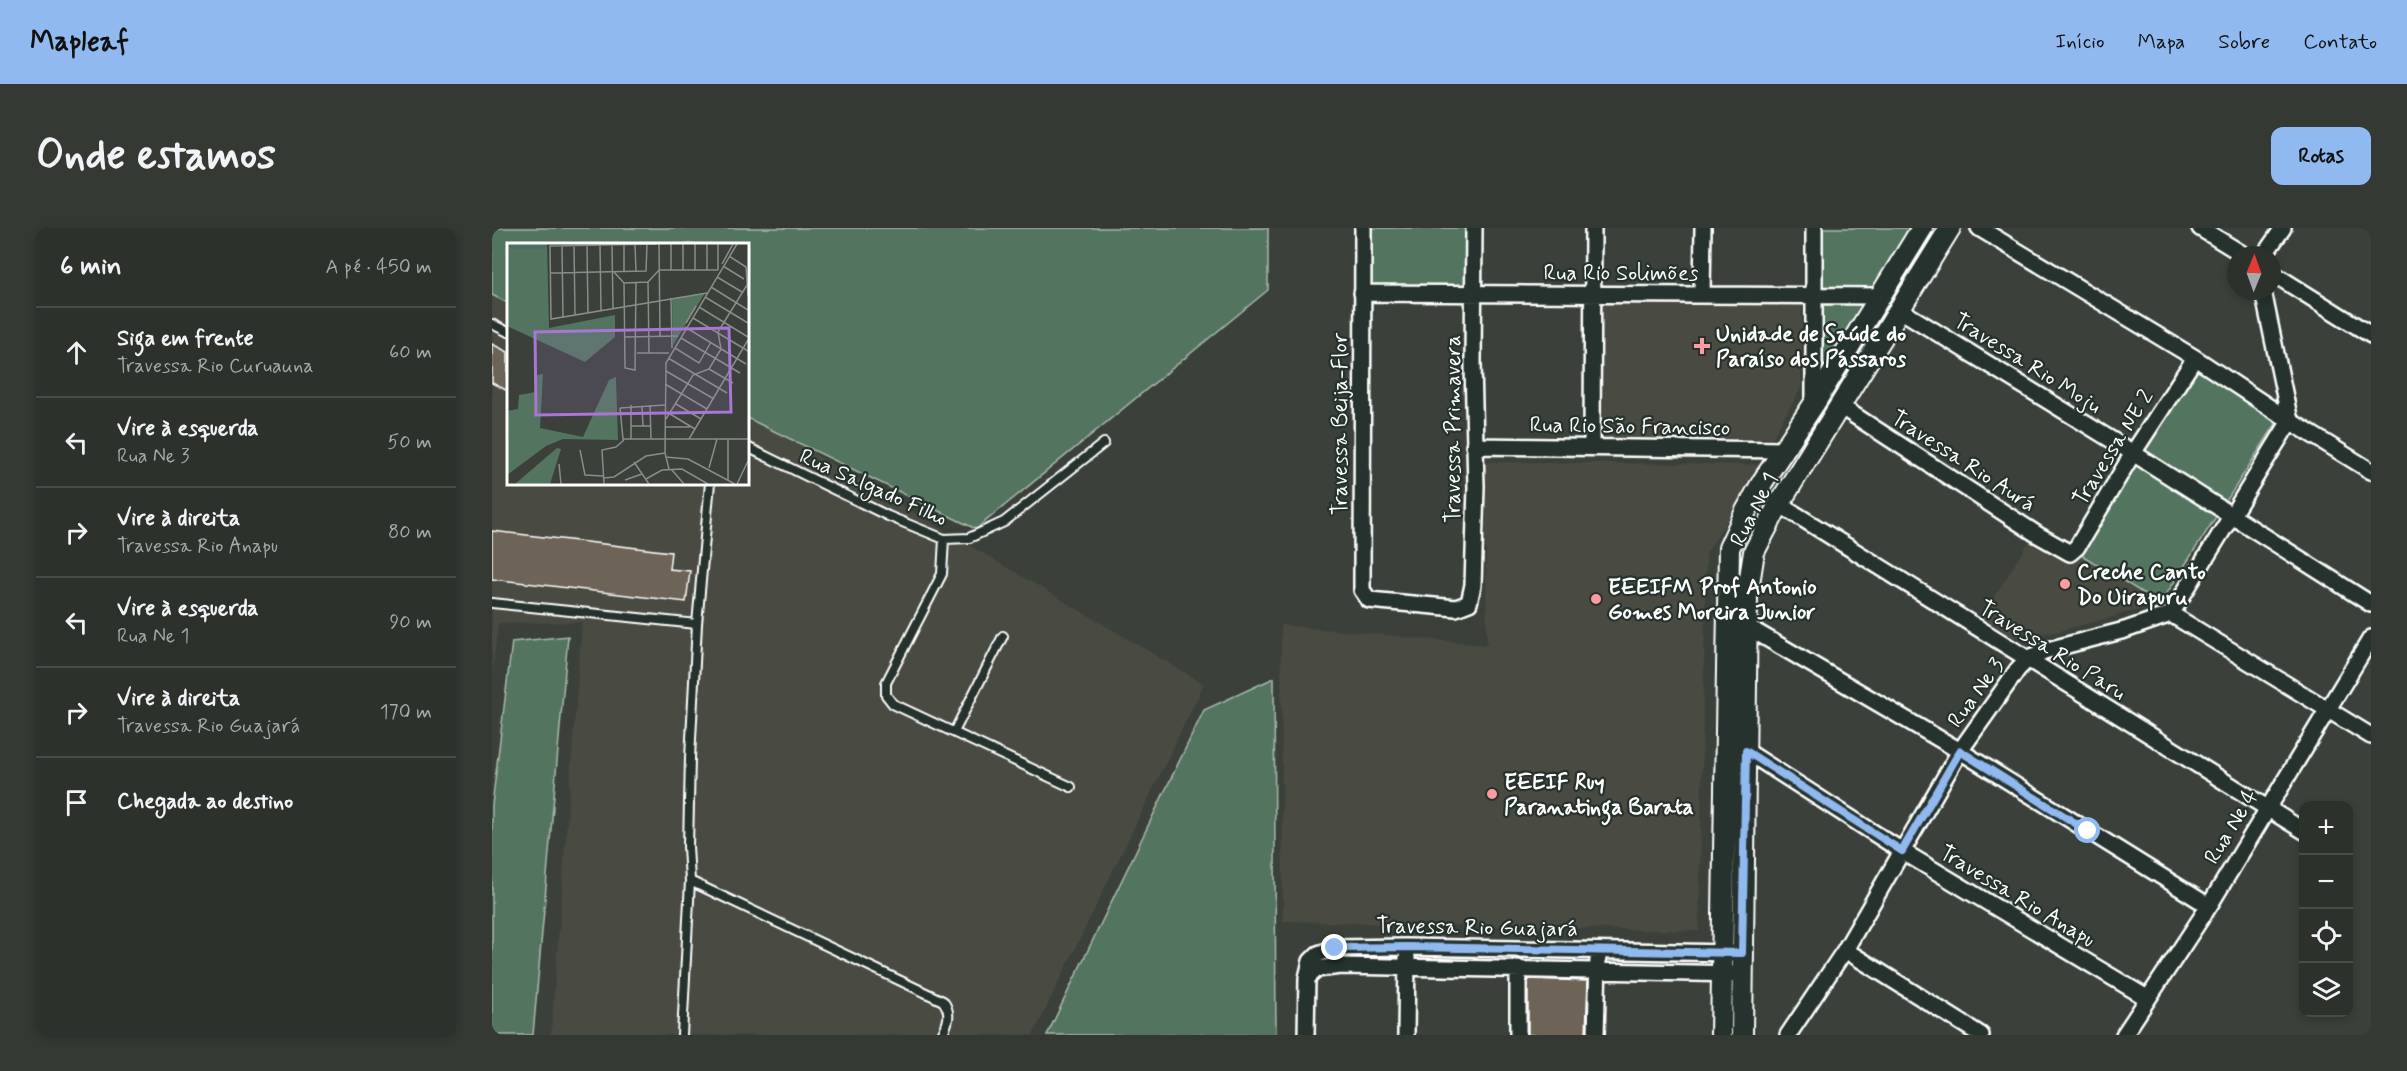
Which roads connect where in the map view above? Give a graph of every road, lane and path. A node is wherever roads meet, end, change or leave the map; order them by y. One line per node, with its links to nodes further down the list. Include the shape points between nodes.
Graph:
1 (1363, 228): 14 (street, Travessa Beija-Flor)
2 (1474, 228): 15 (street, Travessa Primavera)
3 (1593, 228): 16 (street)
4 (1702, 228): 17 (street)
5 (1814, 228): 18 (street)
6 (1922, 228): 19 (street, Rua Ne 1)
7 (1950, 228): 21 (street, Rua Ne 1)
8 (1979, 228): 25 (street)
9 (2200, 228): 11 (street)
10 (2283, 228): 12 (street)
11 (2229, 246)
12 (2270, 246)
13 (2281, 279): 24 (street)
14 (1362, 293): 15 (street, Rua Rio Solimões); 44 (street, Travessa Beija-Flor, via 1362,590 1369,600)
15 (1474, 294): 16 (street, Rua Rio Solimões); 30 (street, Travessa Primavera)
16 (1594, 294): 17 (street, Rua Rio Solimões); 32 (street)
17 (1702, 295): 18 (street, Rua Rio Solimões)
18 (1814, 296): 19 (street, Rua Rio Solimões); 26 (street)
19 (1880, 296): 26 (street, Rua Ne 1)
20 (2265, 300): 28 (street)
21 (1900, 310): 27 (street, Rua Ne 1); 34 (street, Travessa Rio Moju)
22 (492, 324): 23 (lane)
23 (507, 332)
24 (2371, 335)
25 (2195, 358): 28 (street); 34 (street, Travessa NE 2)
26 (1814, 404): 33 (street, Rua Ne 1)
27 (1840, 406): 38 (street, Rua Ne 1); 41 (street, Travessa Rio Aurá)
28 (2290, 422): 35 (street); 39 (street)
29 (1104, 442): 40 (lane, Rua Salgado Filho, via 1005,522 969,538)
30 (1474, 446): 32 (street, Rua Rio São Francisco); 44 (street, Travessa Primavera, via 1473,585 1469,603)
31 (748, 447): 40 (lane, Rua Salgado Filho)
32 (1592, 447): 33 (street, Rua Rio São Francisco)
33 (1785, 450): 36 (street, Rua Ne 1)
34 (2133, 453): 39 (street, Travessa Rio Moju); 41 (street, Travessa NE 2, via 2074,551)
35 (2371, 471)
36 (1766, 477): 38 (street); 66 (street, Rua Ne 1, via 1729,548)
37 (710, 484): 46 (lane)
38 (1783, 497): 47 (street, Rua Ne 1, via 1754,552); 50 (street, Travessa Rio Paru)
39 (2231, 516): 43 (street, Travessa Rio Moju); 45 (street)
40 (944, 539): 52 (lane, via 942,574 885,689 893,704)
41 (2065, 550)
42 (492, 603): 46 (lane)
43 (2371, 604)
44 (1443, 607)
45 (2171, 614): 50 (street, Rua Ne 3); 51 (street)
46 (697, 624): 60 (lane, via 690,758)
47 (1746, 626): 54 (street, Rua Ne 1); 55 (street)
48 (1003, 636): 52 (lane)
49 (2371, 638): 51 (street, Rua Ne 4)
50 (2028, 659): 55 (street, Rua Ne 3, via 2010,678); 57 (street, Travessa Rio Paru)
51 (2327, 709): 53 (street); 57 (street, Rua Ne 4)
52 (954, 732): 56 (lane)
53 (2371, 736)
54 (1746, 751): 59 (street, Travessa Rio Anapu); 67 (street, Rua Ne 1)
55 (1960, 751): 59 (street, Rua Ne 3); 61 (street)
56 (1071, 787)
57 (2267, 808): 58 (street, Travessa Rio Paru); 61 (street, Rua Ne 4)
58 (2299, 828)
59 (1902, 851): 64 (street, Rua Ne 3); 73 (street, Travessa Rio Anapu)
60 (690, 881): 74 (lane); 75 (lane, via 944,1001 949,1018)
61 (2209, 906): 73 (street, Rua Ne 4)
62 (1406, 947): 63 (street, Travessa Rio Guajará); 68 (street); 72 (street, Travessa Rio Guajará, via 1325,951 1311,961)
63 (1510, 950): 65 (street, Travessa Rio Guajará); 69 (street)
64 (1845, 950): 82 (street, Rua Ne 3); 83 (street)
65 (1598, 951): 66 (street, Travessa Rio Guajará); 70 (street)
66 (1722, 952): 67 (street, Travessa Rio Guajará); 71 (street, Rua Ne 1)
67 (1742, 953): 71 (street, Rua Ne 1)
68 (1407, 967): 69 (street, Travessa Rio Guajará); 72 (street, Travessa Rio Guajará, via 1326,966 1314,970); 77 (street)
69 (1514, 968): 70 (street, Travessa Rio Guajará); 78 (street)
70 (1597, 970): 71 (street, Travessa Rio Guajará); 79 (street)
71 (1732, 974): 80 (street, Rua Ne 1); 81 (street, Rua Ne 1)
72 (1307, 978): 76 (street)
73 (2147, 998): 84 (street, Rua Ne 4)
74 (682, 1035)
75 (942, 1035)
76 (1306, 1035)
77 (1406, 1035)
78 (1518, 1035)
79 (1596, 1035)
80 (1721, 1035)
81 (1742, 1035)
82 (1788, 1035)
83 (1982, 1035)
84 (2124, 1035)

